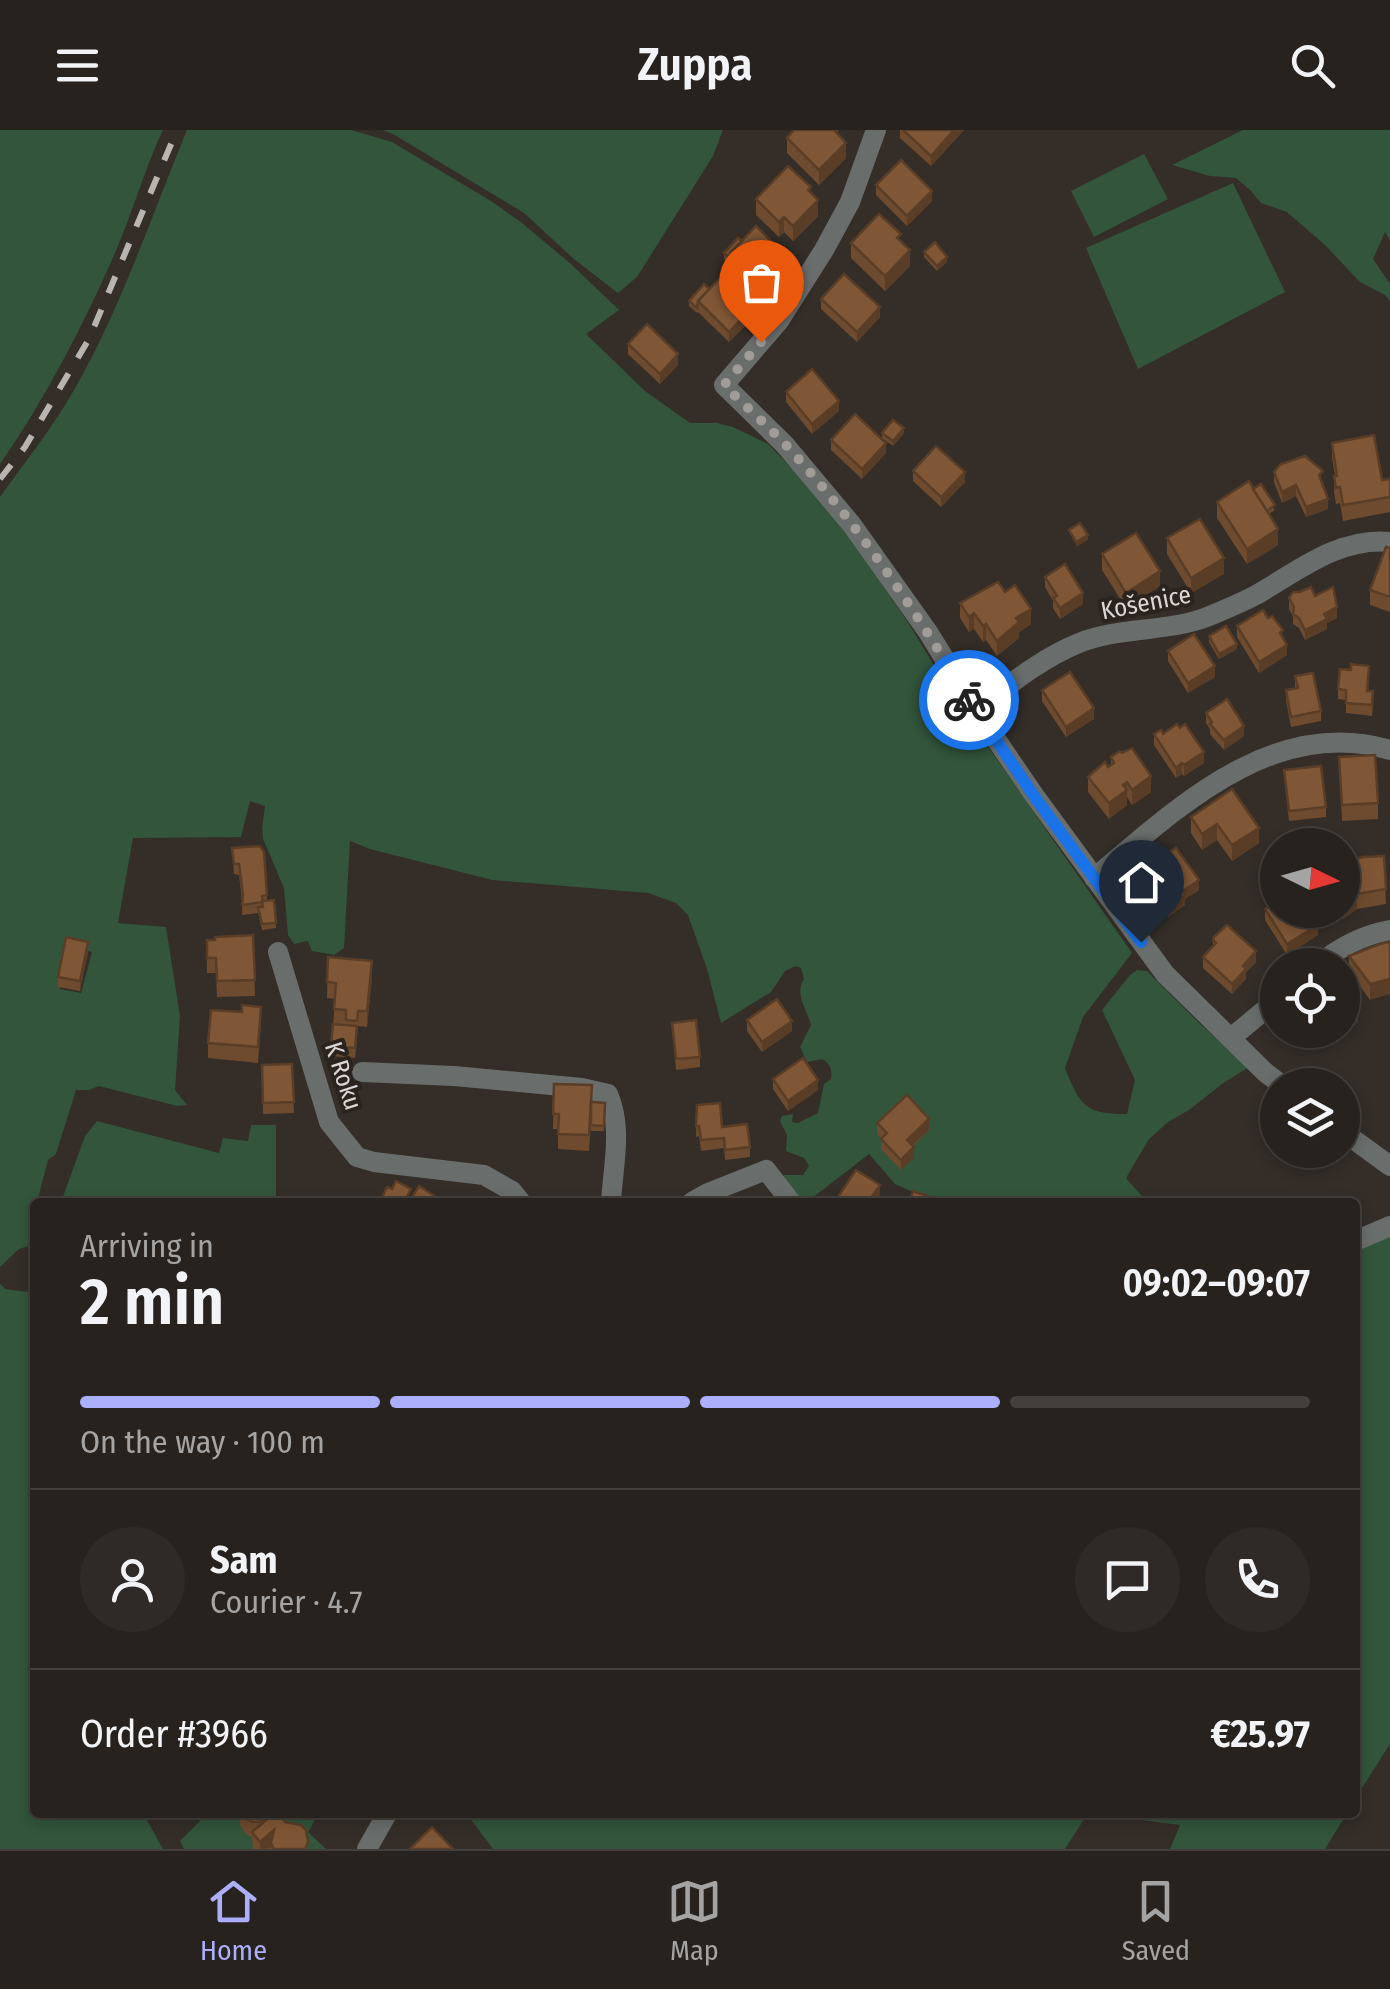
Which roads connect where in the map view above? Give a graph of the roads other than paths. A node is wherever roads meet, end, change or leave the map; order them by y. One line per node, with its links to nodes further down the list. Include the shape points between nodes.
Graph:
1 (876, 130): 3 (street, via 824,250 779,321 724,385 852,525)
2 (1390, 542): 3 (street, Košenice, via 1343,547 1203,619 1084,641 1041,661)
3 (976, 710): 5 (street)
4 (1390, 750): 5 (street, via 1349,742 1260,758 1184,804)
5 (1094, 878): 10 (street, via 1164,974)
6 (1390, 930): 7 (street)
7 (1341, 948)
8 (278, 952): 15 (street, K Roku, via 329,1122 357,1157 484,1175)
9 (1260, 1014): 10 (street)
10 (1232, 1037): 11 (street)
11 (1262, 1068)
12 (362, 1072): 16 (street, via 608,1094 616,1130)
13 (1360, 1145): 14 (street)
14 (1390, 1166)
15 (517, 1198)
16 (612, 1198)
17 (700, 1198): 18 (street, via 766,1170)
18 (787, 1198)
19 (1390, 1226): 20 (street)
20 (1360, 1238)
21 (385, 1818): 22 (street)
22 (367, 1849)

